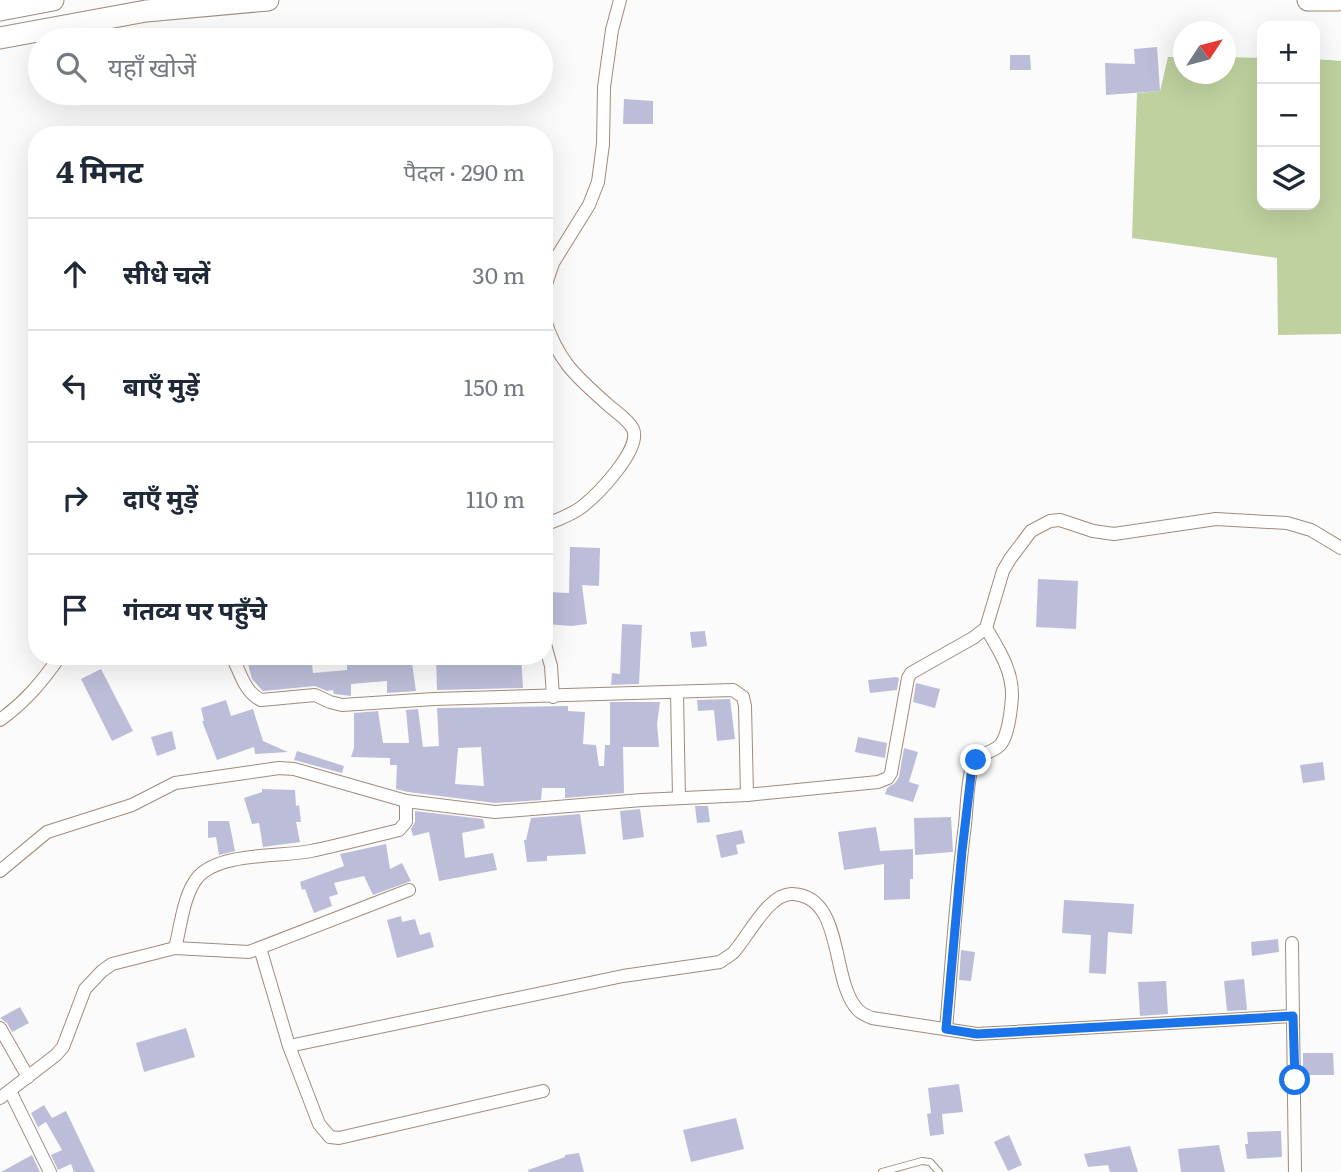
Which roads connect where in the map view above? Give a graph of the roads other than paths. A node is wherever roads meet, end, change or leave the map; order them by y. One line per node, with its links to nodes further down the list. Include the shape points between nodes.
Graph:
1 (53, 0): 6 (main road)
2 (268, 0): 7 (main road, via 146,11)
3 (620, 0): 10 (street, via 604,87 598,182)
4 (1308, 0): 5 (main road)
5 (1337, 0)
6 (0, 10)
7 (54, 28)
8 (28, 33): 9 (main road)
9 (0, 38)
10 (553, 266)
11 (553, 343): 12 (street, via 573,374 629,423 635,436 624,463 582,508)
12 (553, 521)
13 (1341, 548): 14 (street, via 1311,530 1287,523 1216,519 1114,534 1050,521 1031,531 1010,559)
14 (986, 628): 21 (street, via 911,673 888,778); 31 (street, via 1003,657 1012,697 1002,743 982,754 972,767)
15 (54, 665): 20 (street, via 23,703)
16 (237, 665): 19 (street, via 248,690 261,700 315,695 342,705)
17 (551, 665): 19 (street)
18 (677, 693): 19 (street); 21 (street, via 733,690 743,697); 22 (street)
19 (553, 696)
20 (0, 720)
21 (747, 795): 22 (street)
22 (679, 798): 23 (street, via 495,812)
23 (406, 801): 24 (street, via 294,768 176,783 132,805 47,832); 27 (street, via 406,822 399,830 209,869 189,893)
24 (0, 871)
25 (409, 890): 28 (street)
26 (1292, 943): 29 (street)
27 (175, 948): 28 (street, via 234,952); 33 (street, via 124,960 102,971 80,998 63,1047)
28 (260, 948): 32 (street)
29 (1293, 1016): 31 (street, via 977,1034); 39 (street)
30 (0, 1028): 33 (street)
31 (946, 1029): 32 (street, via 872,1018 859,1011 842,980 831,925 808,898 792,893 769,906 732,954 720,962 623,976)
32 (289, 1046): 34 (street, via 319,1124 330,1138)
33 (28, 1077): 35 (street)
34 (543, 1091)
35 (5, 1095): 36 (street)
36 (50, 1172)
37 (882, 1172): 38 (lane, via 922,1161 930,1162)
38 (939, 1172)
39 (1295, 1172)

